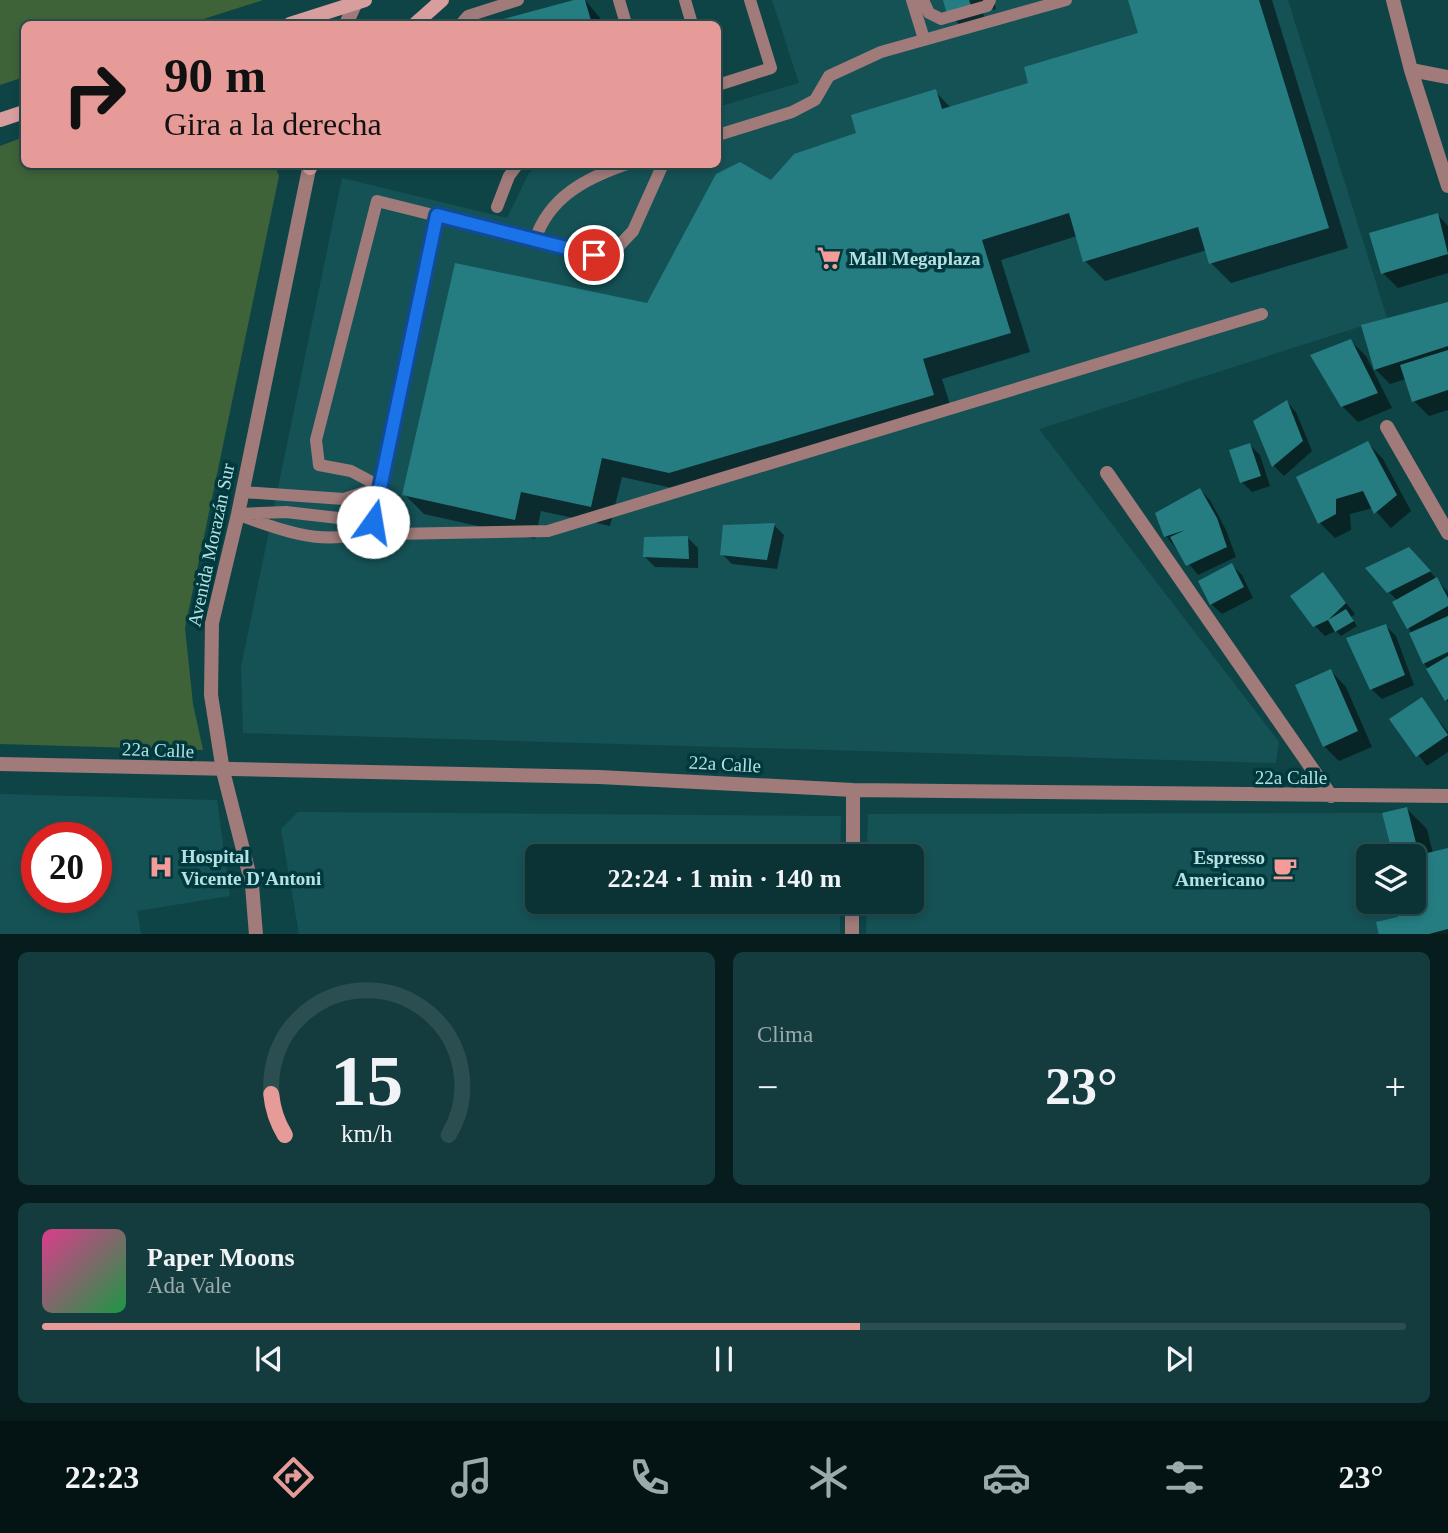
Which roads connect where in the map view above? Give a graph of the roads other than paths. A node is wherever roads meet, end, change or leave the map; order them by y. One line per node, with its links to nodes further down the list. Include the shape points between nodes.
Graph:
1 (442, 0): 14 (main road)
2 (518, 0): 15 (lane)
3 (619, 0): 16 (lane)
4 (685, 0): 17 (lane)
5 (750, 0): 21 (lane, via 771,68)
6 (912, 0): 18 (lane)
7 (923, 0): 8 (lane, via 929,13 941,19 987,6)
8 (990, 0)
9 (1066, 0): 18 (lane)
10 (1393, 0): 19 (street)
11 (360, 1): 12 (main road); 13 (street)
12 (299, 21)
13 (348, 21)
14 (418, 21)
15 (464, 21)
16 (625, 21)
17 (691, 21)
18 (924, 39): 24 (lane, via 829,76 815,100 792,112)
19 (1411, 70): 20 (street); 29 (street)
20 (1448, 77)
21 (721, 84)
22 (21, 113): 23 (main road)
23 (0, 120)
24 (721, 134)
25 (309, 168): 37 (street, Avenida Morazán Sur)
26 (515, 168): 30 (lane)
27 (615, 168): 32 (lane, via 597,174 548,210)
28 (661, 168): 32 (lane, via 633,231 615,250 594,255)
29 (1448, 186)
30 (497, 207)
31 (437, 215): 32 (lane); 36 (lane); 36 (lane, via 377,201 316,440 319,465 351,471)
32 (535, 240)
33 (1262, 314): 39 (lane, via 548,531 393,534)
34 (1387, 427): 40 (street)
35 (1107, 473): 44 (street)
36 (381, 487): 37 (lane, via 344,499); 39 (lane)
37 (242, 492): 38 (street, Avenida Morazán Sur)
38 (238, 514): 39 (lane, via 286,512); 39 (lane, via 273,528 315,536 355,534); 42 (street, Avenida Morazán Sur, via 212,622 211,695)
39 (373, 522)
40 (1448, 533)
41 (0, 764): 42 (street, 22a Calle)
42 (223, 771): 43 (street, 22a Calle, via 599,777); 48 (street, Avenida Morazán Sur, via 252,885)
43 (853, 790): 44 (street, 22a Calle); 46 (street)
44 (1331, 796): 45 (street, 22a Calle)
45 (1448, 796)
46 (853, 844)
47 (852, 914): 49 (street)
48 (256, 934)
49 (852, 934)

